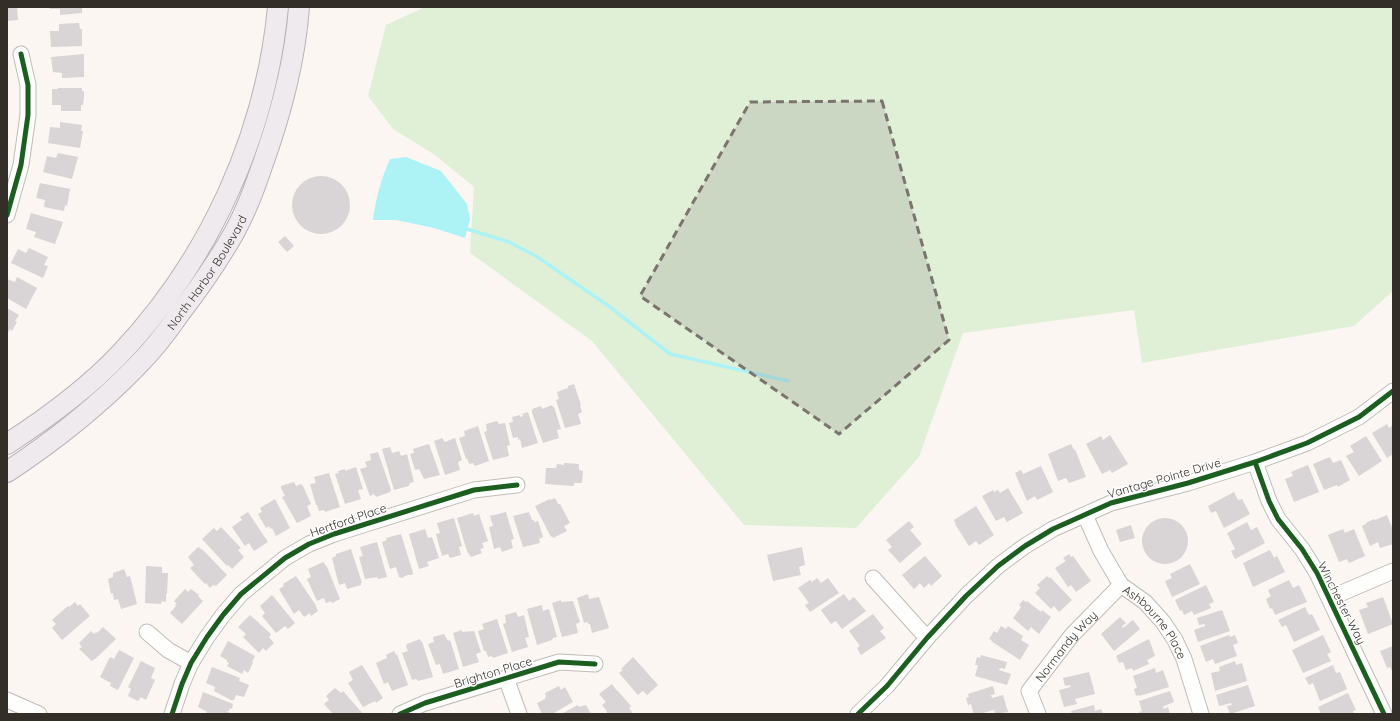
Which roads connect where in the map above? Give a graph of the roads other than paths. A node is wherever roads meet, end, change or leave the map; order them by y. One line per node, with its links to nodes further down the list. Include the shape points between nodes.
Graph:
1 (278, 7): 7 (main road, North Harbor Boulevard, via 268,79 251,136 232,186 212,227 184,274 154,315 120,354 77,394)
2 (299, 7): 9 (main road, North Harbor Boulevard, via 289,78 273,137 235,231 205,280 137,366 95,407 49,444)
3 (21, 54): 4 (street, via 28,85 28,115)
4 (14, 164): 5 (street)
5 (7, 215)
6 (1393, 391): 8 (street, Vantage Pointe Drive, via 1359,417 1333,431)
7 (7, 444)
8 (1255, 462): 11 (street, Vantage Pointe Drive, via 1111,503); 15 (street, Winchester Way, via 1278,518 1302,549)
9 (7, 472)
10 (517, 485): 18 (street, Hertford Place, via 474,490 309,544 285,558 241,594 222,615)
11 (1084, 515): 14 (street, Ashbourne Place, via 1100,551); 17 (street, Vantage Pointe Drive, via 1025,546 998,566)
12 (1393, 571): 15 (street)
13 (873, 578): 17 (street)
14 (1121, 585): 27 (street, Normandy Way, via 1072,635 1029,691); 28 (street, Ashbourne Place, via 1145,602 1176,640)
15 (1330, 598): 29 (street, Winchester Way)
16 (147, 632): 18 (street, via 168,650)
17 (927, 638): 26 (street, Vantage Pointe Drive, via 887,686)
18 (191, 664): 23 (street, Hertford Place)
19 (594, 664): 20 (street, Brighton Place, via 560,662)
20 (506, 678): 24 (street, Brighton Place, via 425,703); 25 (street)
21 (7, 700): 22 (street)
22 (39, 714)
23 (172, 714)
24 (400, 714)
25 (519, 714)
26 (858, 714)
27 (1038, 714)
28 (1201, 714)
29 (1384, 714)

